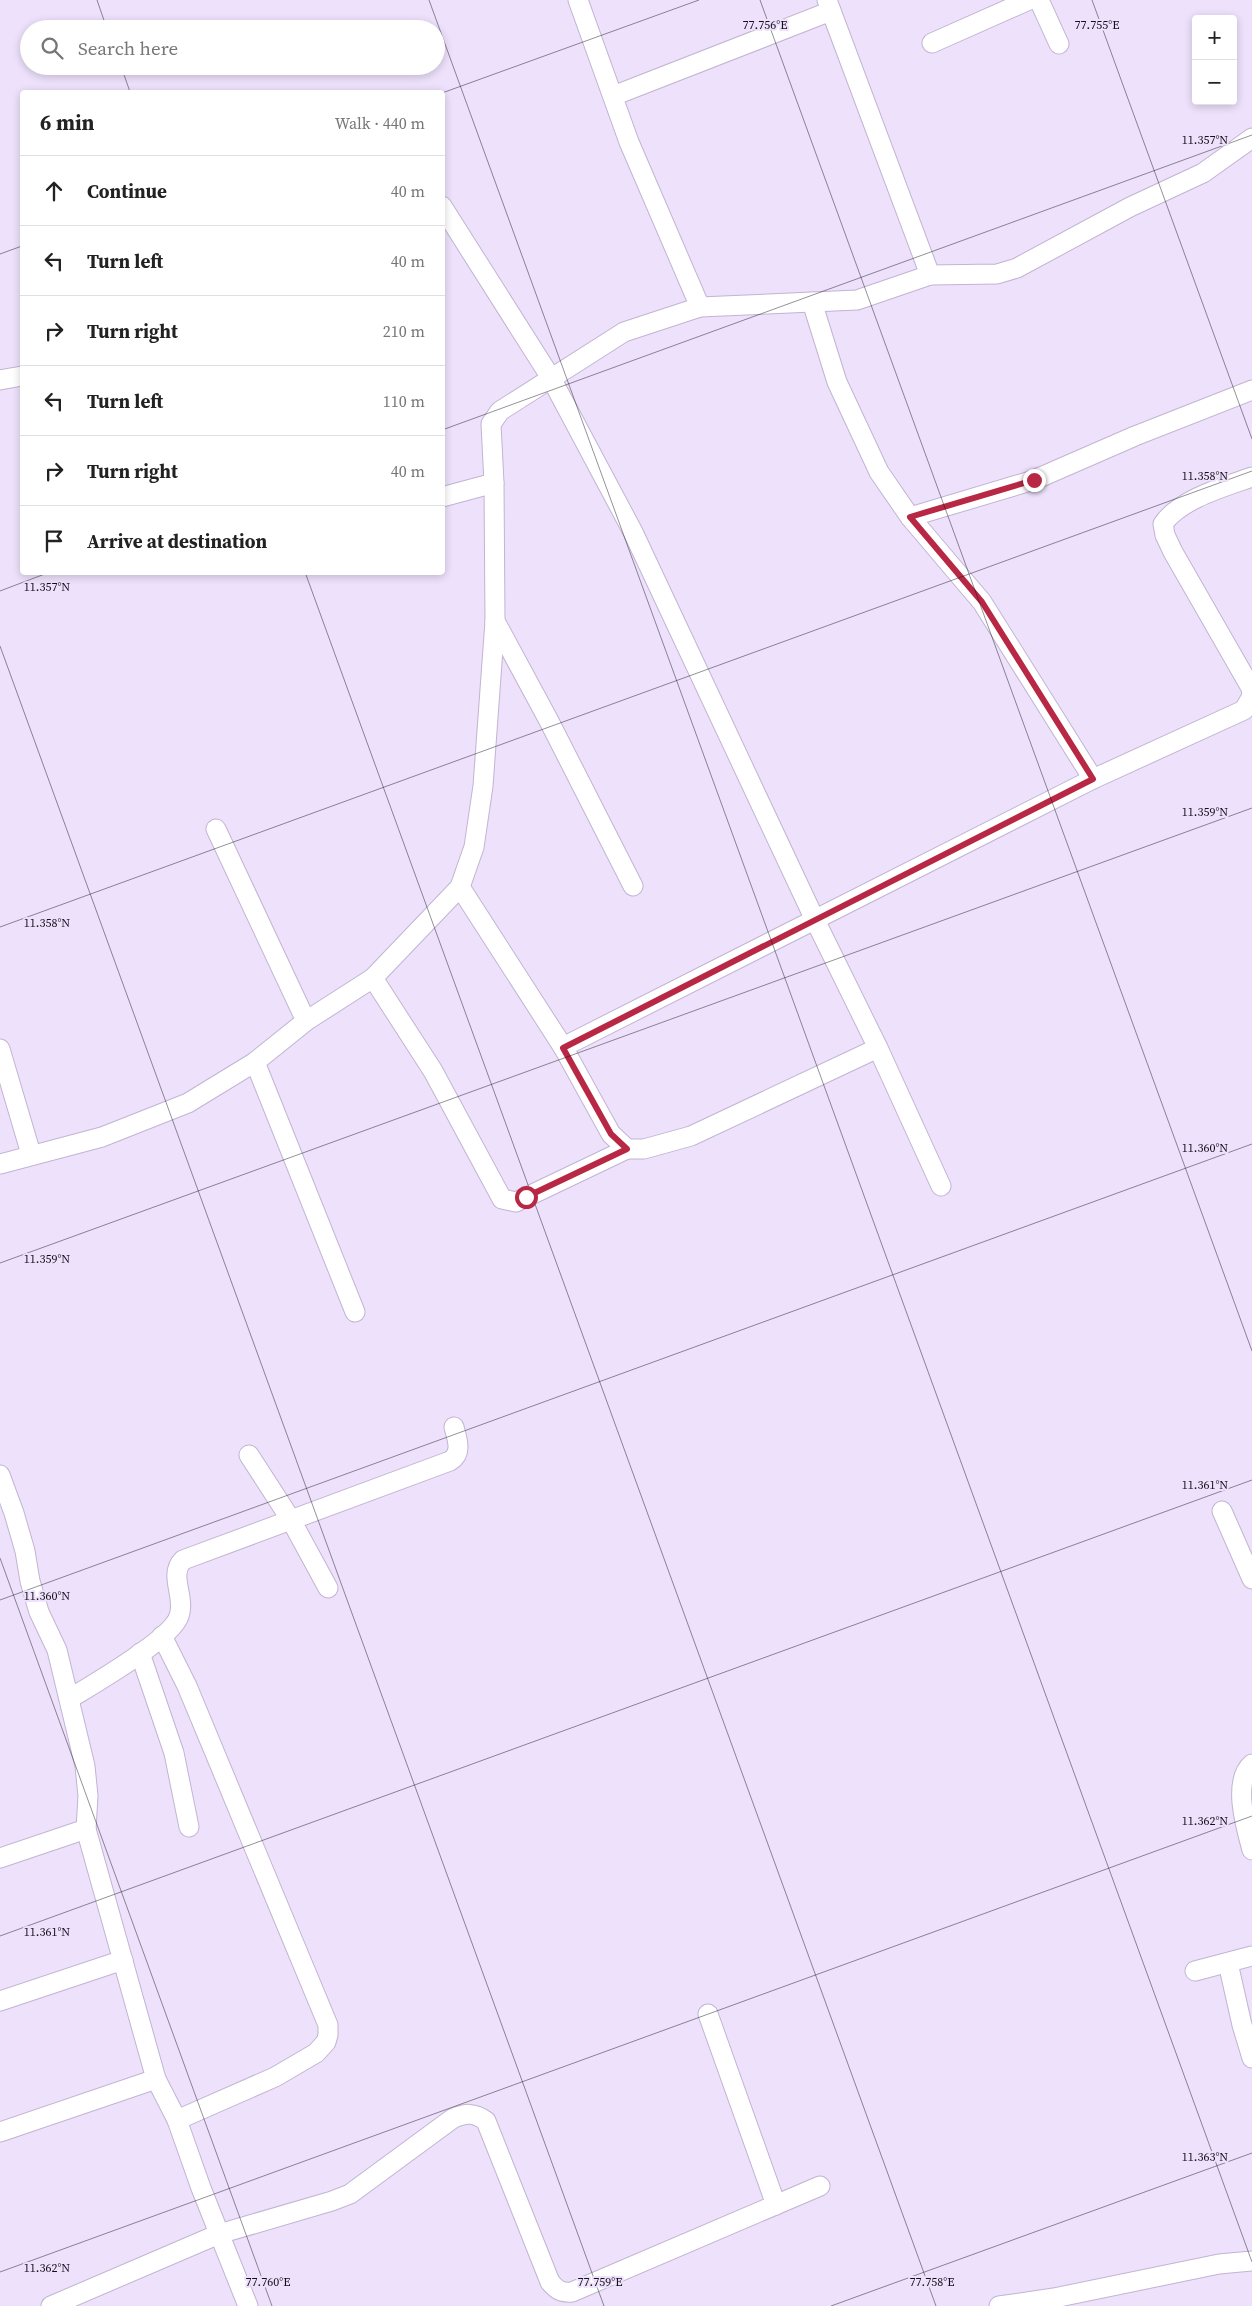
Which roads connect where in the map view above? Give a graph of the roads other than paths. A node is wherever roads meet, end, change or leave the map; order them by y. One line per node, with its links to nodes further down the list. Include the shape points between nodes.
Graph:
1 (578, 0): 7 (street)
2 (1029, 0): 5 (street)
3 (1038, 0): 6 (street)
4 (829, 6): 7 (street); 10 (street)
5 (932, 43)
6 (1059, 44)
7 (612, 96): 12 (street)
8 (1252, 138): 10 (street, via 1203,173 1130,207 1017,268 997,274)
9 (445, 211): 14 (street)
10 (930, 275): 11 (street, via 857,300)
11 (812, 302): 12 (street); 20 (street, via 836,382 848,410 879,472)
12 (700, 307): 14 (street, via 624,332)
13 (20, 376): 15 (street)
14 (551, 378): 18 (street, via 500,411 492,424); 26 (street, via 633,532)
15 (0, 380)
16 (1252, 390): 20 (street, via 1034,480)
17 (1252, 477): 22 (street, via 1180,507 1163,524 1173,552 1246,678 1250,702 1233,716)
18 (494, 483): 19 (street); 21 (street)
19 (445, 496)
20 (910, 517): 22 (street, via 982,602)
21 (495, 621): 24 (street, via 550,720); 25 (street, via 483,786 474,847)
22 (1093, 779): 26 (street)
23 (216, 830): 28 (street)
24 (633, 886)
25 (460, 887): 27 (street); 29 (street)
26 (815, 920): 29 (street); 30 (street)
27 (373, 978): 28 (street); 33 (street, via 433,1071 502,1199 516,1202)
28 (306, 1021): 32 (street)
29 (563, 1048): 33 (street, via 611,1134)
30 (878, 1048): 33 (street, via 691,1136 644,1149); 36 (street)
31 (0, 1049): 34 (street)
32 (255, 1062): 34 (street, via 188,1103 102,1137); 37 (street)
33 (627, 1149)
34 (31, 1154): 35 (street)
35 (0, 1164)
36 (941, 1186)
37 (355, 1312)
38 (454, 1426): 42 (street, via 456,1458)
39 (248, 1455): 42 (street)
40 (0, 1475): 47 (street, via 25,1550 40,1612 57,1650)
41 (1222, 1511): 43 (street)
42 (292, 1520): 44 (street); 45 (street, via 183,1560 178,1565 177,1574 179,1617)
43 (1252, 1579)
44 (328, 1588)
45 (162, 1636): 46 (street); 61 (street, via 187,1686 328,2025 326,2042 316,2053 274,2077)
46 (140, 1653): 47 (street); 49 (street, via 174,1753)
47 (69, 1699): 50 (street, via 85,1766 88,1796)
48 (1252, 1764): 51 (street, via 1244,1777 1242,1806)
49 (189, 1827)
50 (86, 1829): 52 (street); 54 (street)
51 (1252, 1850)
52 (0, 1858)
53 (1252, 1956): 55 (street)
54 (123, 1960): 57 (street); 60 (street)
55 (1228, 1963): 56 (street); 59 (street)
56 (1195, 1971)
57 (0, 2001)
58 (708, 2014): 64 (street)
59 (1252, 2058)
60 (156, 2080): 61 (street); 62 (street)
61 (177, 2120): 65 (street)
62 (0, 2132)
63 (820, 2186): 64 (street)
64 (776, 2205): 65 (street, via 564,2293 550,2282 492,2132 486,2121 471,2114 452,2119 350,2194)
65 (219, 2234): 67 (street); 68 (street)
66 (1252, 2261): 69 (street, via 1219,2264)
67 (51, 2306)
68 (248, 2306)
69 (999, 2306)

